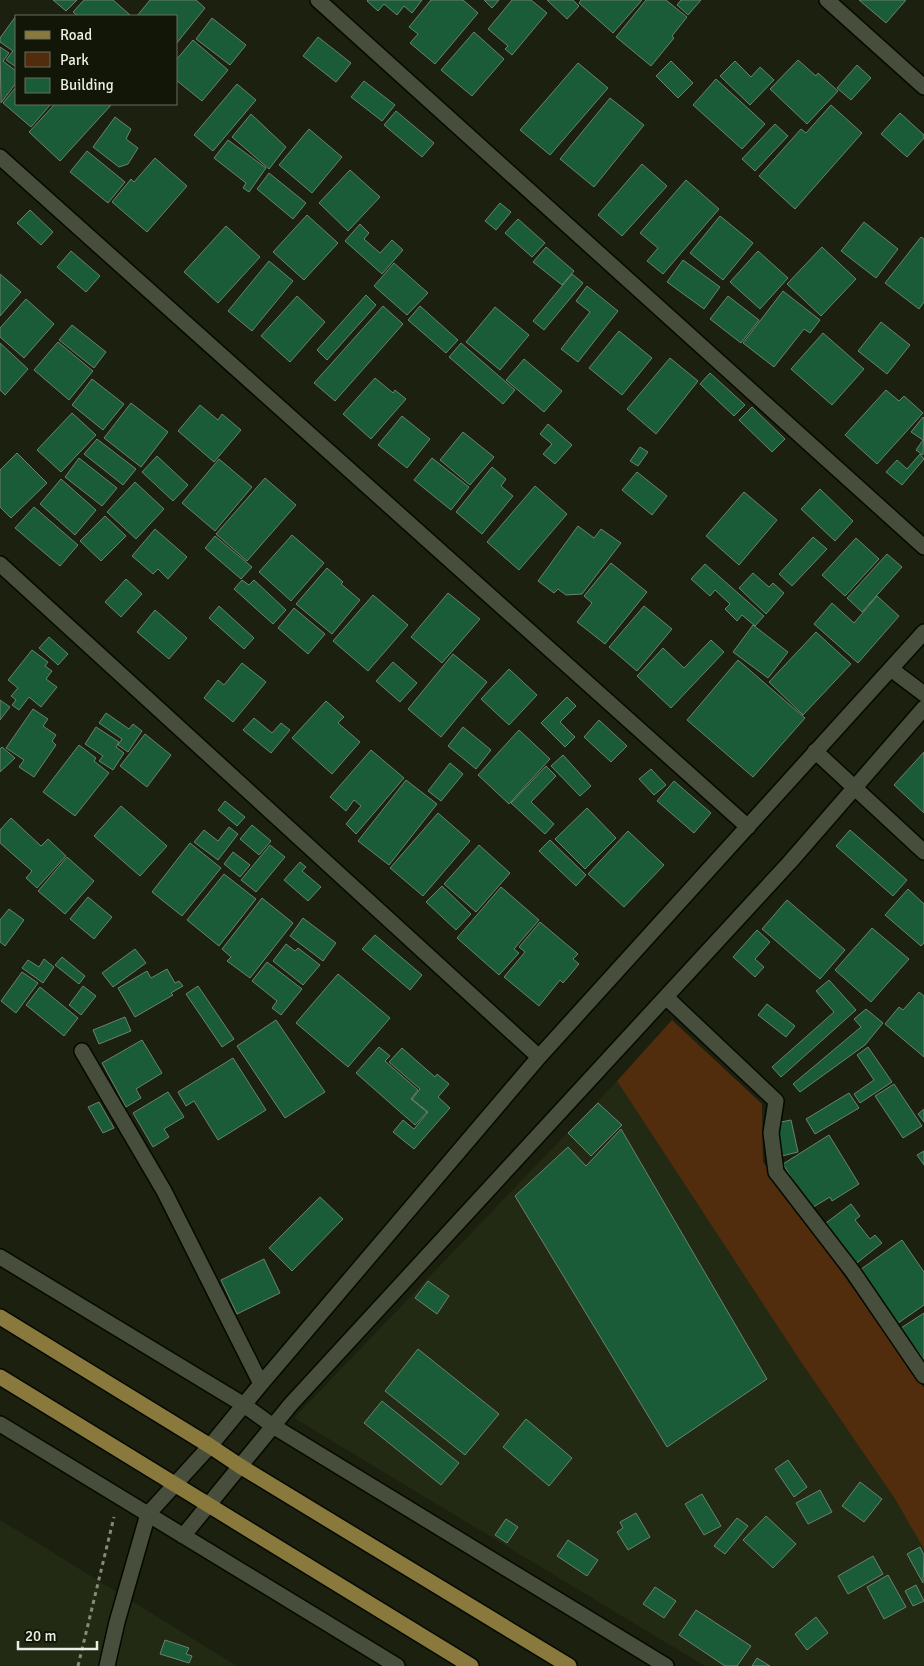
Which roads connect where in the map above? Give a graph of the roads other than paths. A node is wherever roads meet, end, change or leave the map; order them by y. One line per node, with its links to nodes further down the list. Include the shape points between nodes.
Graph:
1 (318, 0): 5 (street)
2 (827, 0): 3 (street)
3 (924, 87)
4 (0, 157): 13 (street)
5 (924, 547)
6 (0, 564): 17 (street)
7 (924, 632): 8 (street)
8 (891, 669): 9 (street); 11 (street)
9 (924, 694)
10 (924, 708): 12 (street)
11 (815, 752): 12 (street); 13 (street)
12 (855, 788): 14 (street); 15 (street)
13 (748, 827): 17 (street)
14 (924, 852)
15 (666, 997): 20 (street, via 776,1101 771,1133 776,1172 853,1272); 25 (street)
16 (82, 1051): 22 (street, via 164,1190)
17 (539, 1057): 22 (street)
18 (0, 1257): 23 (street)
19 (0, 1317): 26 (main road)
20 (924, 1376)
21 (0, 1378): 28 (main road)
22 (261, 1384): 23 (street)
23 (244, 1405): 25 (street); 26 (street)
24 (0, 1424): 30 (street)
25 (273, 1426): 27 (street); 36 (street)
26 (210, 1446): 27 (main road); 28 (street)
27 (240, 1466): 29 (street); 35 (main road)
28 (176, 1484): 29 (main road); 30 (street)
29 (208, 1505): 31 (street); 34 (main road)
30 (148, 1514): 31 (street); 32 (street)
31 (183, 1536): 33 (street)
32 (106, 1666)
33 (397, 1666)
34 (471, 1666)
35 (570, 1666)
36 (666, 1666)

